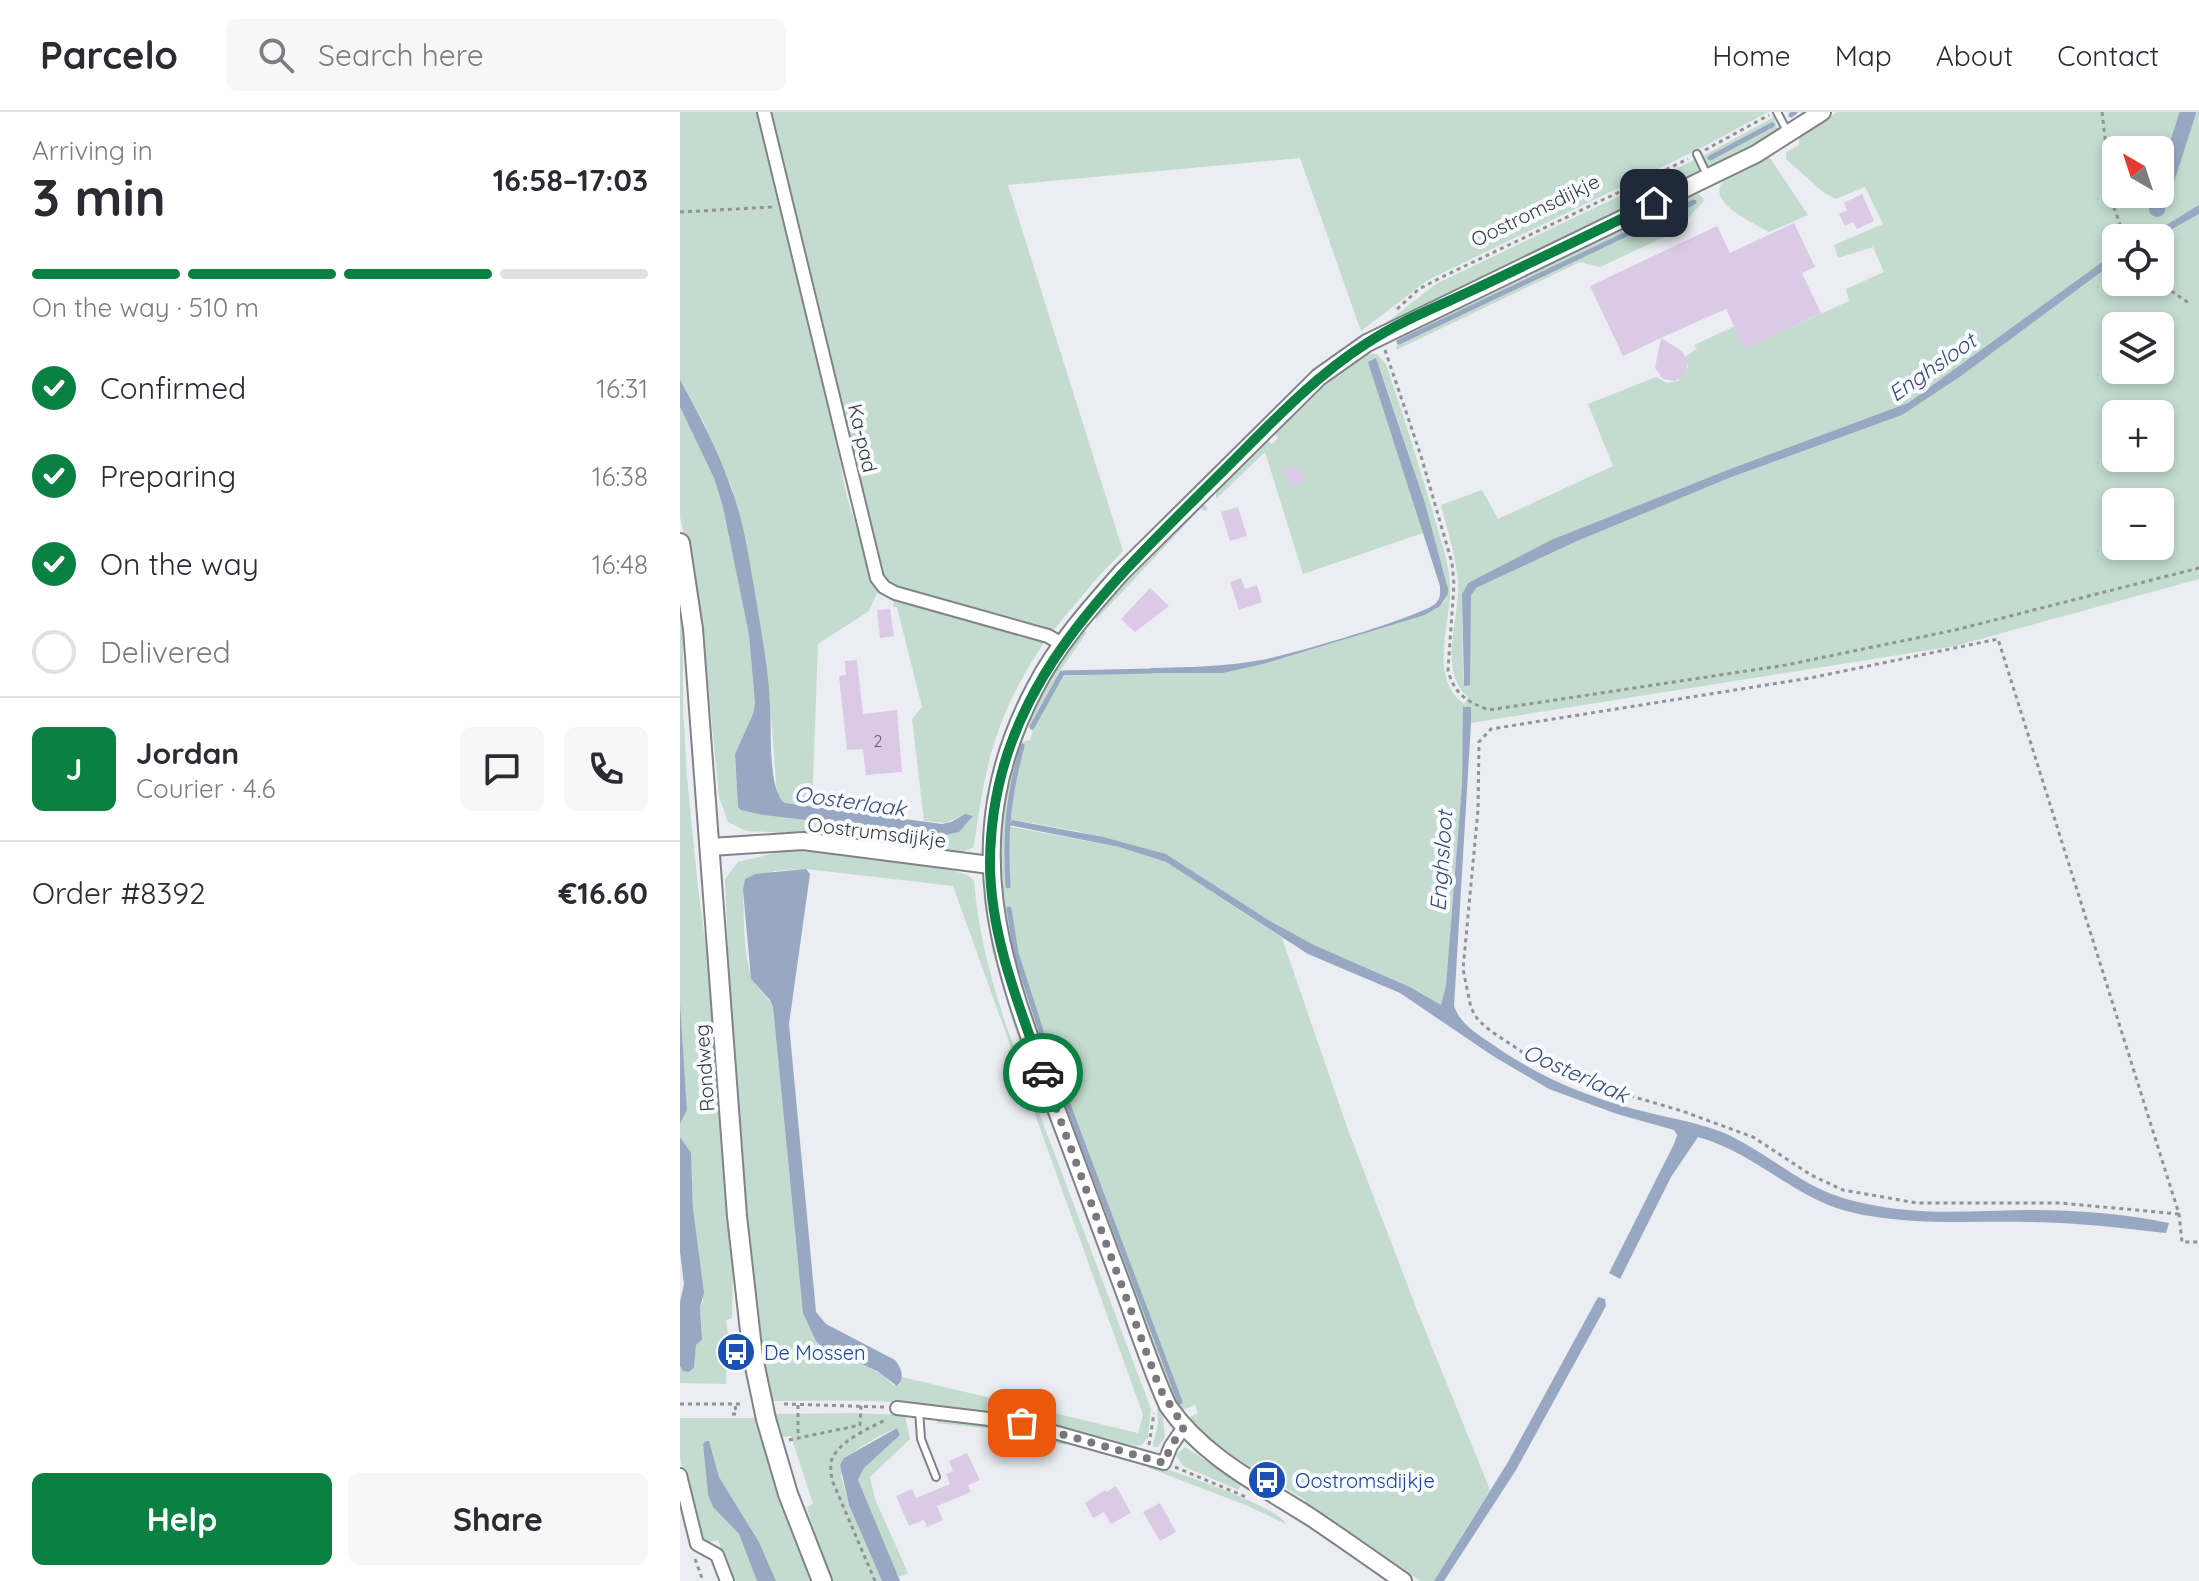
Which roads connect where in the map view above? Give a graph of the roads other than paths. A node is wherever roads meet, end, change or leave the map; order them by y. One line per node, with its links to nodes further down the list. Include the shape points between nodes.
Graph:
1 (764, 112): 8 (street, Ka-pad, via 877,578 895,593)
2 (1776, 112): 4 (lane)
3 (1822, 112): 4 (street)
4 (1789, 134): 6 (street)
5 (1697, 154): 6 (lane)
6 (1708, 178): 8 (street, via 1373,339 1319,377 1122,572)
7 (680, 543): 9 (main road, Rondweg, via 693,629)
8 (1062, 644): 10 (street, via 1009,745 997,793)
9 (711, 847): 10 (street, Oostrumsdijkje, via 803,841); 17 (main road, Rondweg, via 737,1216 753,1357 788,1494)
10 (990, 865): 13 (street, via 1016,1001 1160,1389)
11 (897, 1408): 12 (street)
12 (919, 1410): 13 (street, via 1022,1423 1164,1463); 15 (lane, via 921,1439)
13 (1184, 1427): 18 (street, via 1230,1467)
14 (680, 1475): 16 (street, via 697,1544 717,1555)
15 (936, 1477)
16 (727, 1581)
17 (822, 1581)
18 (1403, 1581)

